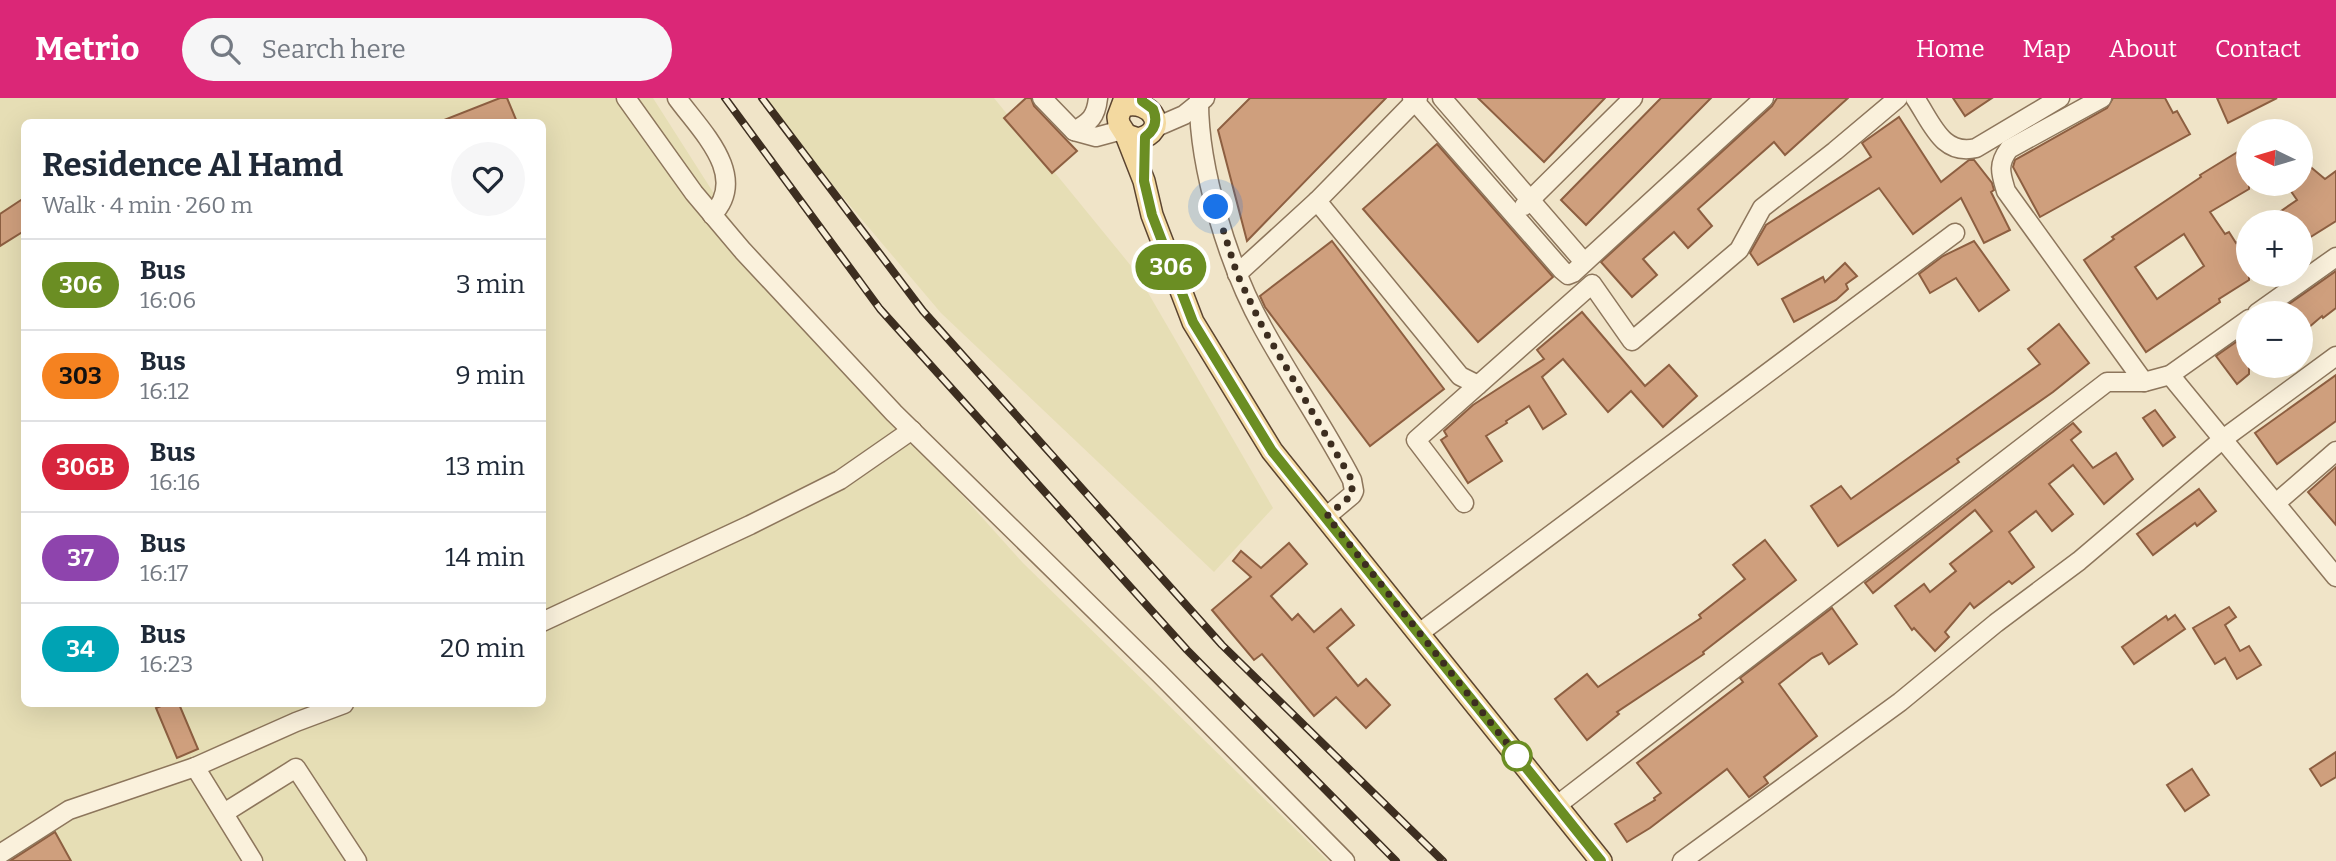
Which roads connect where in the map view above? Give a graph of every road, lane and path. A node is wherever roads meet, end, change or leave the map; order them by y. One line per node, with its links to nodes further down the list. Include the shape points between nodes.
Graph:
1 (626, 98): 19 (street)
2 (677, 98): 19 (street, via 714,148 725,173 726,195)
3 (1042, 98): 15 (street)
4 (1098, 98): 15 (street, via 1091,121)
5 (1442, 98): 17 (street)
6 (1633, 98): 17 (street)
7 (1764, 98): 23 (street)
8 (1898, 98): 30 (street, via 1762,208 1739,250 1632,341 1592,284)
9 (1915, 98): 10 (street, via 1947,145 1963,151 1976,148)
10 (2060, 98)
11 (2102, 98): 29 (street, via 2009,149 1999,170 2006,191)
12 (1415, 99): 18 (street); 20 (street)
13 (1201, 100): 16 (street, via 1184,115); 24 (street, via 1209,184)
14 (1140, 101): 16 (main road, via 1156,115); 16 (main road, via 1118,117)
15 (1074, 131): 16 (street, via 1096,136)
16 (1137, 133): 36 (main road, via 1152,215 1193,322 1272,451)
17 (1530, 198): 20 (street); 23 (street)
18 (1317, 201): 24 (street); 30 (street, via 1460,376)
19 (712, 215): 31 (street)
20 (1515, 217): 23 (street, via 1567,275)
21 (1955, 233): 39 (street)
22 (2336, 257): 25 (street)
23 (1584, 262)
24 (1237, 274): 36 (street, via 1262,326 1352,480 1352,495)
25 (2274, 301)
26 (2236, 328): 28 (street)
27 (2336, 356): 32 (street)
28 (2170, 375): 29 (street); 32 (street)
29 (2144, 382): 42 (street, via 2107,382)
30 (1478, 385): 34 (street, via 1416,440)
31 (912, 430): 38 (street, via 840,480); 47 (street)
32 (2223, 439): 35 (street); 49 (street, via 1900,702)
33 (2336, 451): 35 (street)
34 (1464, 503)
35 (2276, 503): 37 (street)
36 (1327, 516): 39 (main road)
37 (2336, 577)
38 (546, 620)
39 (1418, 634): 42 (main road)
40 (336, 707): 41 (street)
41 (195, 767): 43 (street); 44 (street, via 69,810)
42 (1556, 806): 48 (main road)
43 (224, 813): 45 (street); 46 (street, via 296,768)
44 (0, 854)
45 (253, 861)
46 (357, 861)
47 (1345, 861)
48 (1601, 861)
49 (1682, 861)

